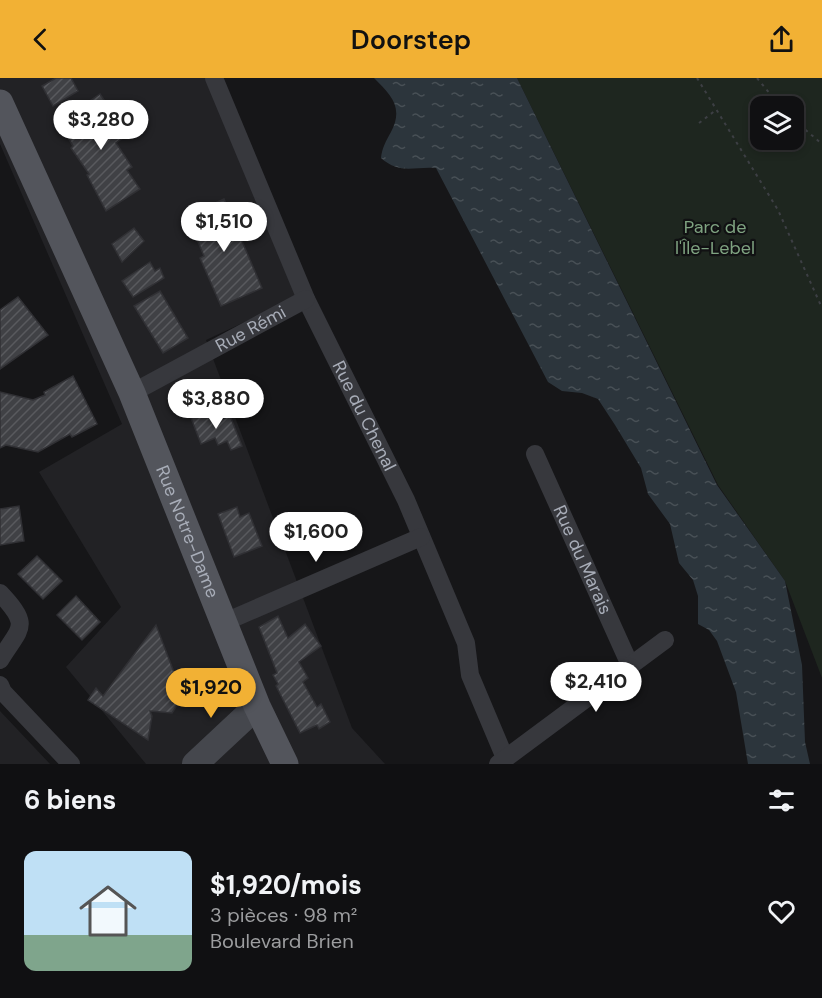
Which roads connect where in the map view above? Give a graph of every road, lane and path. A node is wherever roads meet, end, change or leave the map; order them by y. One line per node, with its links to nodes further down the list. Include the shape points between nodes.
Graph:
1 (214, 78): 10 (street, Rue du Chenal)
2 (697, 78): 6 (path)
3 (757, 78): 4 (path)
4 (772, 96)
5 (0, 103): 12 (main road, Rue Notre-Dame)
6 (716, 110): 7 (path); 11 (path, via 778,210)
7 (699, 123)
8 (804, 129): 9 (path)
9 (822, 144)
10 (306, 299): 12 (street, Rue Rémi); 14 (street, Rue du Chenal)
11 (822, 308)
12 (132, 393): 16 (main road, Rue Notre-Dame)
13 (535, 454): 19 (street, Rue du Marais)
14 (421, 537): 16 (street); 22 (street, Rue du Chenal, via 466,643 470,675)
15 (0, 593): 18 (street, via 21,620 19,634)
16 (225, 622): 21 (main road, Rue Notre-Dame)
17 (665, 640): 19 (street)
18 (0, 660)
19 (630, 665): 22 (street)
20 (0, 685): 23 (street)
21 (257, 706): 24 (main road); 25 (main road, Rue Notre-Dame)
22 (501, 761)
23 (71, 764)
24 (195, 764)
25 (285, 764)

